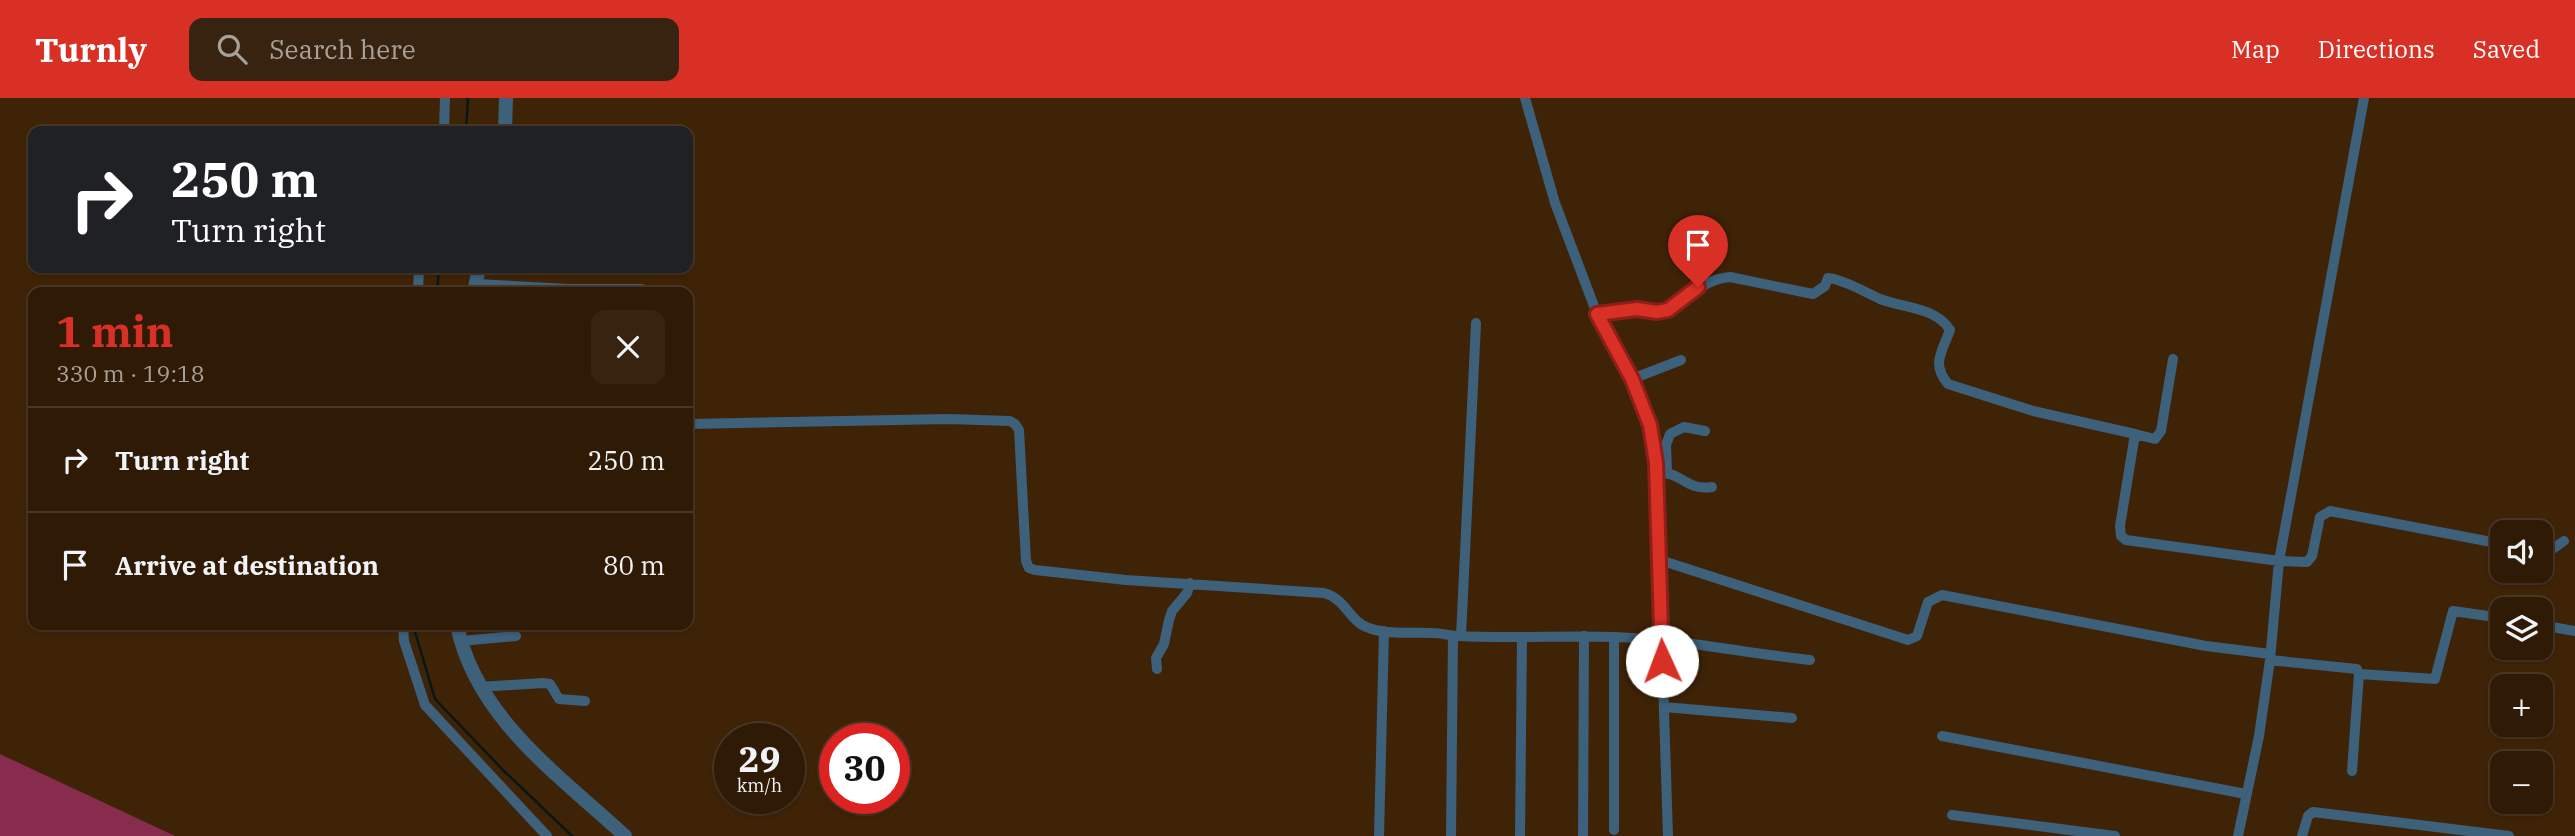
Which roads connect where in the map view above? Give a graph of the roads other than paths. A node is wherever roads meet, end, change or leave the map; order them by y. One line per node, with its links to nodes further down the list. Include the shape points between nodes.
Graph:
1 (445, 98): 5 (street)
2 (506, 98): 6 (street)
3 (1525, 98): 7 (street, via 1555,203)
4 (2364, 98): 21 (street)
5 (444, 126)
6 (505, 126)
7 (1597, 314): 11 (street); 14 (street, via 1668,310 1717,278 1813,293 1825,286 1828,278 1834,279 1945,322 1950,330 1938,363 1948,384 2033,411)
8 (1476, 323): 30 (street)
9 (2173, 359): 14 (street, via 2161,431 2155,439)
10 (1681, 360): 11 (street)
11 (1632, 379): 15 (street)
12 (693, 424): 22 (street, via 1010,421 1019,430 1029,568)
13 (1705, 431): 15 (street, via 1679,428 1671,434)
14 (2135, 434): 21 (street, via 2121,536)
15 (1662, 473): 16 (street, via 1700,488); 20 (street)
16 (1712, 487)
17 (2564, 541): 19 (street)
18 (2490, 542): 21 (street, via 2330,511 2320,517 2307,562)
19 (2553, 549)
20 (1660, 560): 34 (street); 36 (street, via 1908,640 1917,636 1928,602 1942,595)
21 (2278, 561): 36 (street)
22 (1190, 583): 27 (street, via 1332,595 1360,623); 38 (street, via 1172,611 1155,662)
23 (2490, 616): 39 (street, via 2453,611 2435,679)
24 (2553, 627): 28 (street)
25 (403, 630): 49 (street, via 425,705)
26 (458, 630): 35 (street)
27 (1384, 631): 30 (street); 51 (street)
28 (2575, 631)
29 (516, 636): 35 (street)
30 (1457, 636): 31 (street); 52 (street)
31 (1522, 636): 32 (street); 53 (street)
32 (1584, 636): 33 (street); 54 (street)
33 (1614, 637): 34 (street); 48 (street)
34 (1662, 639): 37 (street); 42 (street)
35 (461, 641): 40 (street)
36 (2270, 657): 39 (street, via 2357,669); 46 (street)
37 (1810, 660)
38 (1157, 669)
39 (2359, 674): 45 (street)
40 (479, 687): 41 (street, via 543,683 550,684 559,699); 50 (street, via 518,738)
41 (584, 701)
42 (1664, 707): 43 (street); 55 (street)
43 (1792, 718)
44 (1942, 736): 46 (street)
45 (2352, 771)
46 (2246, 794): 57 (street)
47 (1952, 816): 56 (street)
48 (1614, 830)
49 (547, 836)
50 (625, 836)
51 (1379, 836)
52 (1451, 836)
53 (1520, 836)
54 (1583, 836)
55 (1668, 836)
56 (2115, 836)
57 (2238, 836)
58 (2302, 836): 59 (street, via 2312,812)
59 (2509, 836)

